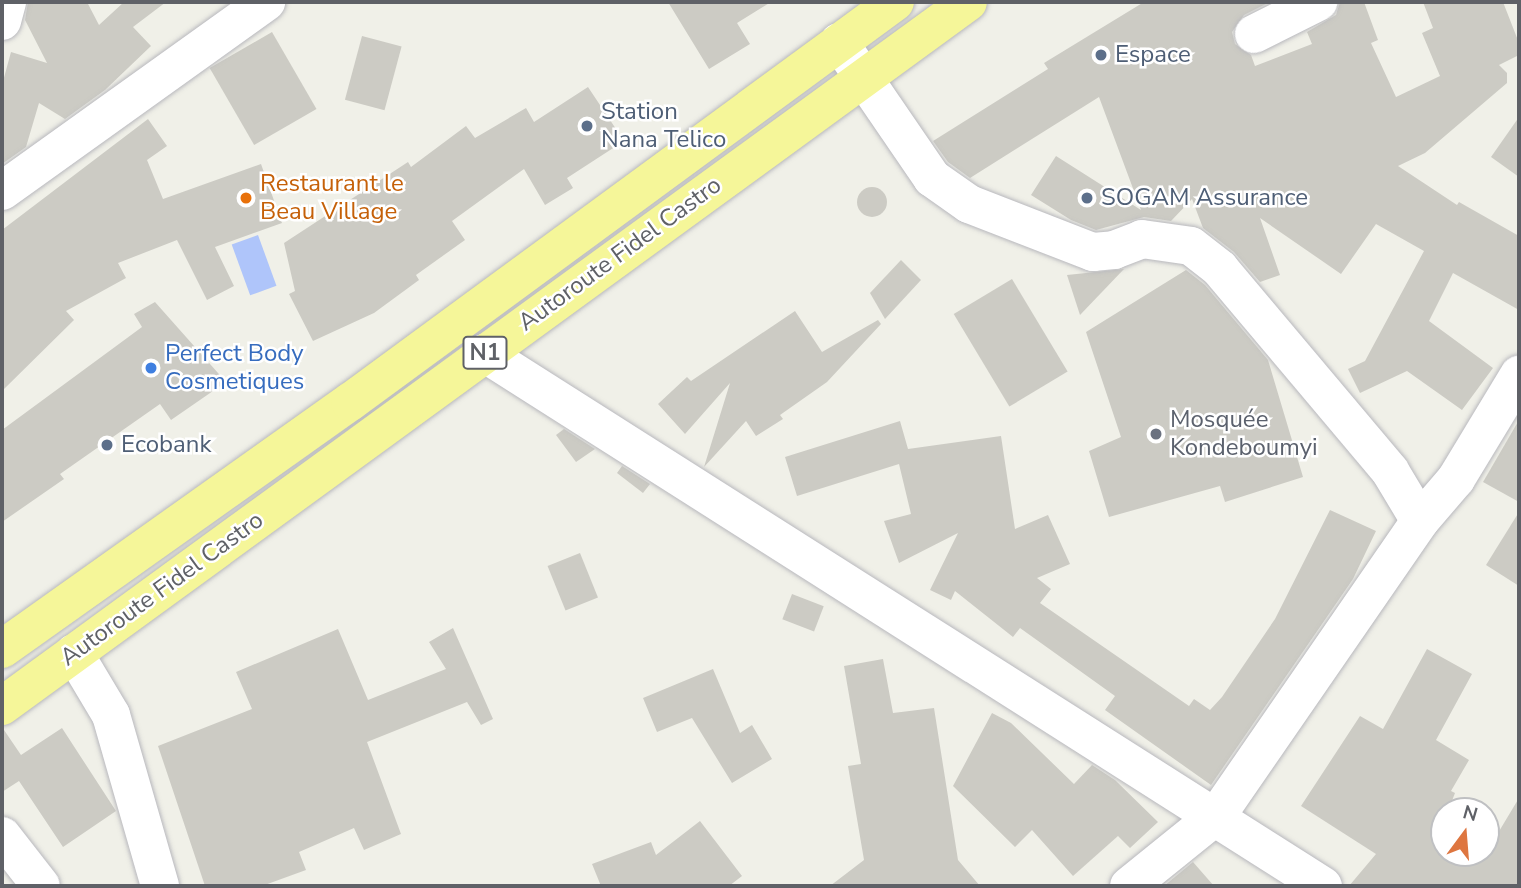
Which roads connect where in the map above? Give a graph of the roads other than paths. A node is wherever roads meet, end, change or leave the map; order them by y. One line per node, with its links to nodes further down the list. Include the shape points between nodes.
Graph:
1 (6, 2): 6 (street)
2 (266, 2): 10 (street)
3 (895, 2): 8 (highway, Autoroute Fidel Castro / N1)
4 (968, 2): 9 (highway, Autoroute Fidel Castro / N1)
5 (1318, 2): 7 (street)
6 (2, 21)
7 (1254, 34)
8 (839, 42): 9 (street); 14 (highway, Autoroute Fidel Castro / N1, via 339,410)
9 (866, 76): 11 (highway, Autoroute Fidel Castro / N1); 13 (street, via 932,178 969,204 1093,252 1142,239 1191,246 1220,269 1390,471)
10 (2, 191)
11 (484, 353): 15 (highway, Autoroute Fidel Castro / N1); 17 (street)
12 (1519, 374): 13 (street, via 1456,480)
13 (1420, 521): 17 (street)
14 (2, 649)
15 (74, 653): 16 (highway, Autoroute Fidel Castro / N1); 20 (street, via 111,715)
16 (2, 706)
17 (1217, 815): 21 (street); 22 (street)
18 (2, 836): 19 (street)
19 (41, 886)
20 (160, 886)
21 (1129, 886)
22 (1323, 886)

